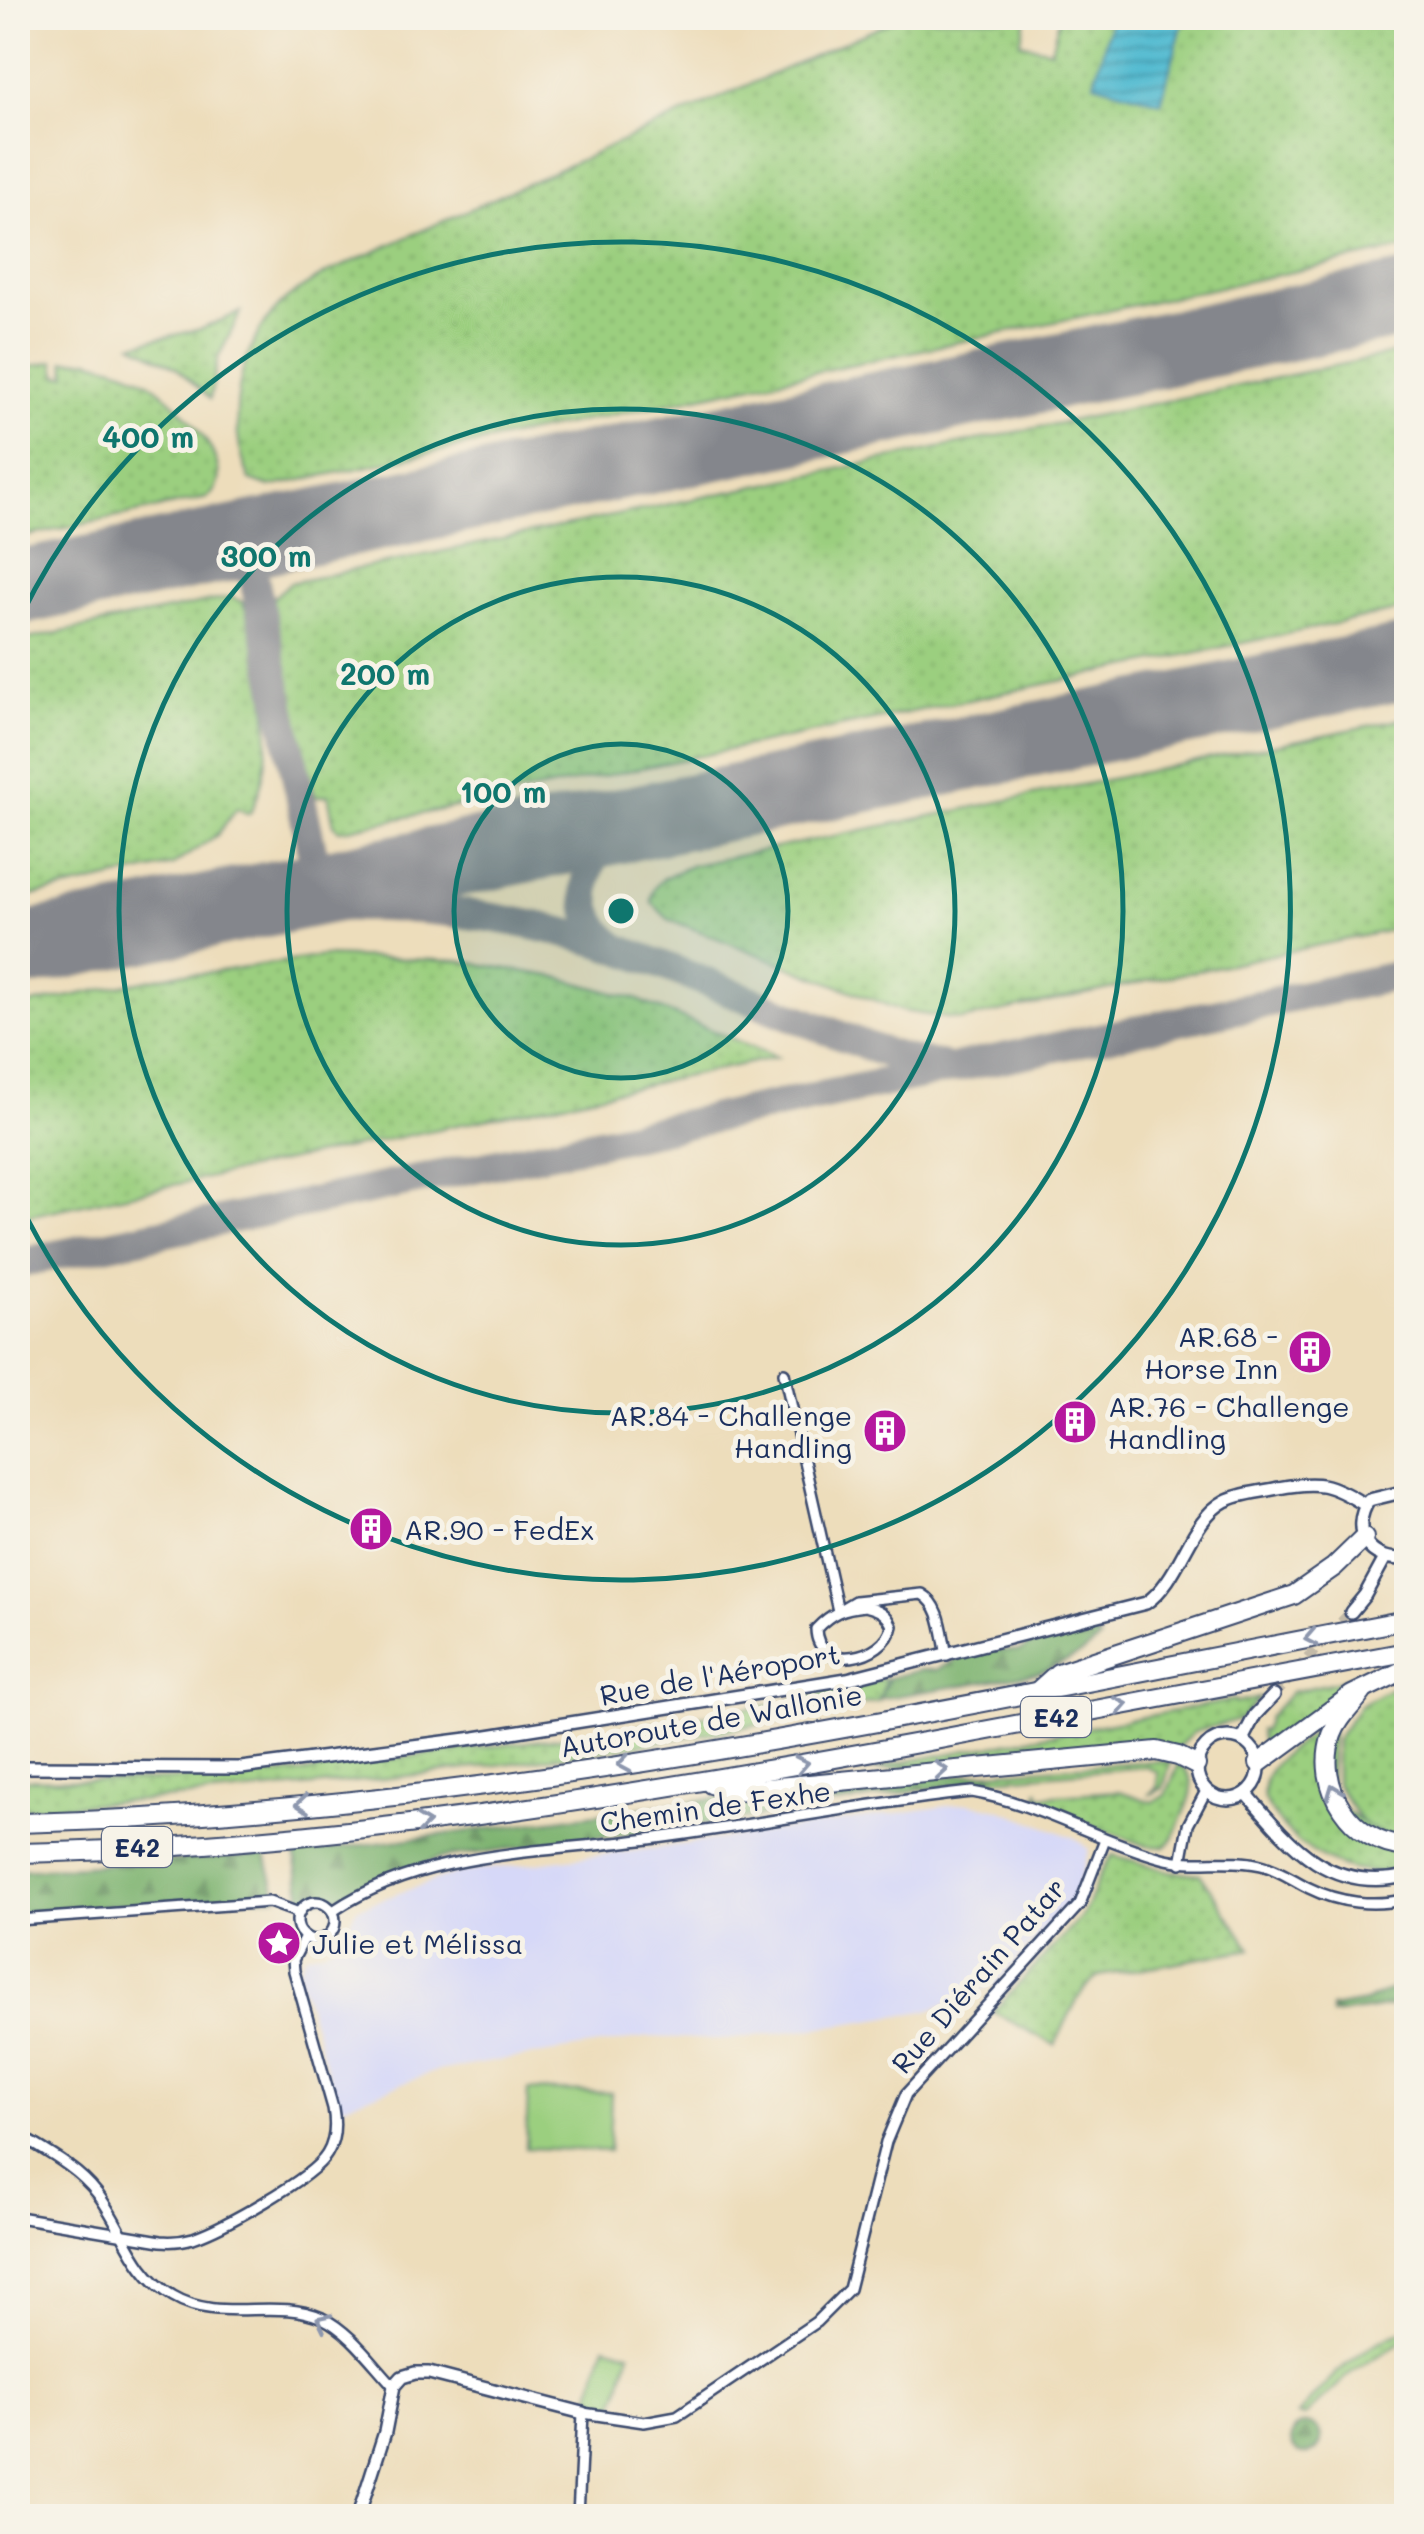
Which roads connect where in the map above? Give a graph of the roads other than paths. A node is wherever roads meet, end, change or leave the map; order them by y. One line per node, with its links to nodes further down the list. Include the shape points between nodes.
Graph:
1 (784, 1373): 7 (street)
2 (1406, 1491): 3 (street)
3 (1365, 1505): 4 (street); 11 (street, Rue de l'Aéroport, via 1310,1482 1226,1500 1202,1524 1170,1582 1146,1604)
4 (1364, 1538): 6 (street); 13 (highway, via 1294,1595 1058,1673)
5 (1406, 1558): 6 (street)
6 (1384, 1560): 8 (street)
7 (838, 1611): 7 (street, via 876,1608 889,1618 890,1634 878,1650 835,1657 822,1652 816,1629); 11 (street, via 855,1601 922,1594 937,1610)
8 (1351, 1612)
9 (1406, 1620): 13 (highway, Autoroute de Wallonie / E42, one-way to 13)
10 (1406, 1652): 20 (highway, Autoroute de Wallonie / E42, one-way to 10)
11 (947, 1655): 19 (street, Rue de l'Aéroport, via 778,1692 299,1762)
12 (1406, 1669): 14 (highway)
13 (1039, 1690): 23 (highway, Autoroute de Wallonie / E42, one-way to 23, via 489,1785 258,1809)
14 (1363, 1691): 17 (highway); 25 (highway, one-way to 14, via 1380,1842 1356,1826 1330,1784 1332,1736)
15 (1274, 1695): 16 (street)
16 (1242, 1740): 17 (street); 18 (street, via 1212,1740)
17 (1259, 1763): 22 (street, via 1258,1780)
18 (1196, 1765): 20 (highway, one-way to 18, via 735,1791 1157,1751); 21 (street)
19 (18, 1767)
20 (706, 1782): 26 (highway, Autoroute de Wallonie / E42, one-way to 20, via 353,1831)
21 (1206, 1791): 22 (street, via 1226,1800); 27 (street, via 1192,1813)
22 (1247, 1794): 28 (street, via 1317,1864 1358,1878)
23 (18, 1823)
24 (1105, 1839): 27 (street, Chemin de Fexhe); 30 (street, Chemin de Fexhe, via 1000,1799 950,1794 444,1865); 38 (street, Rue Diérain Patar, via 1080,1904 906,2094 886,2142 849,2289 816,2322 677,2416 644,2422)
25 (1406, 1847)
26 (18, 1853)
27 (1181, 1863): 29 (street, Chemin de Fexhe, via 1264,1865 1329,1897 1388,1904)
28 (1406, 1876)
29 (1406, 1899)
30 (333, 1910): 31 (street, Chemin de Fexhe, via 315,1902); 33 (street, Chemin de Fexhe, via 335,1926 327,1938)
31 (299, 1913): 32 (street, Chemin de Fexhe, via 269,1902); 33 (street)
32 (18, 1920)
33 (306, 1937): 36 (street, via 293,1966 334,2108 328,2152 306,2176 202,2234 170,2242)
34 (18, 2134): 36 (street, via 86,2180)
35 (18, 2217): 36 (street)
36 (124, 2236): 37 (street, one-way to 36, via 322,2318 210,2310 173,2296 142,2270)
37 (394, 2386): 38 (street, Rue Diérain Patar, via 429,2373); 39 (street)
38 (583, 2413): 40 (street)
39 (358, 2516)
40 (578, 2516)

